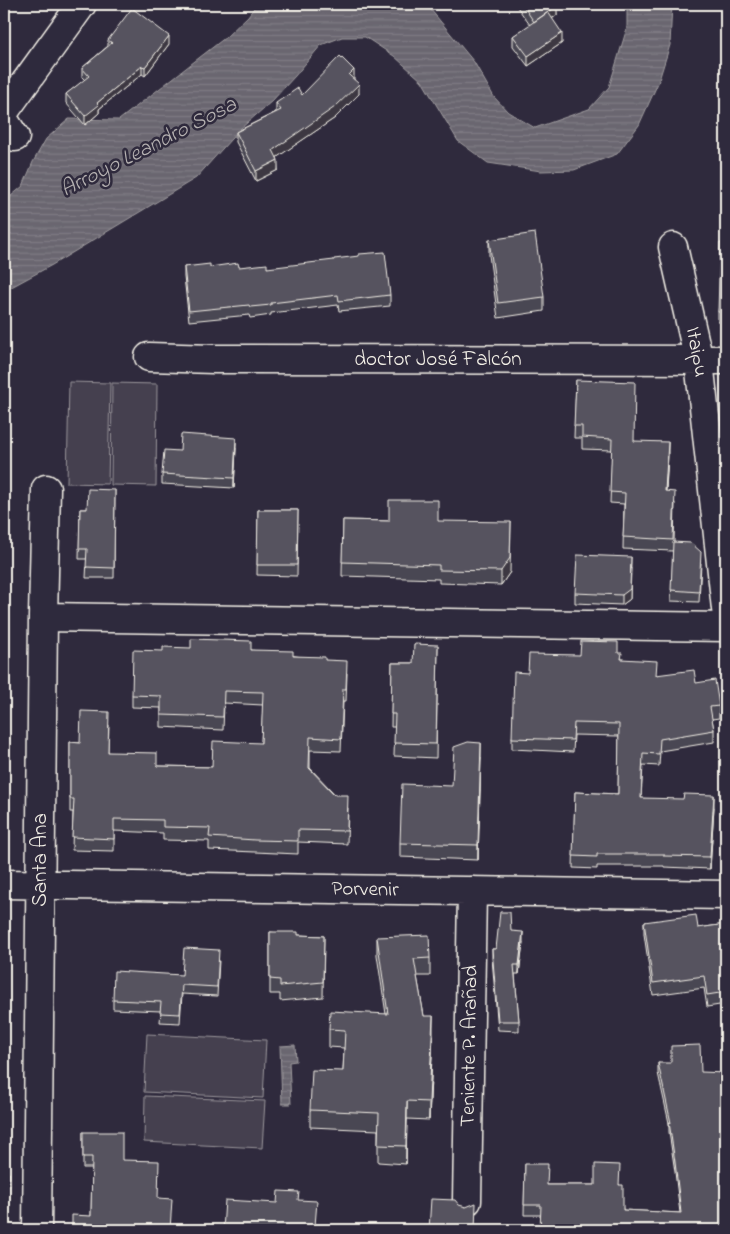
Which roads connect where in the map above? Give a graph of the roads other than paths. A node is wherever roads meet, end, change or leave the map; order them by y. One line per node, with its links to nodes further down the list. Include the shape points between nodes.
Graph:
1 (82, 4): 2 (street)
2 (4, 112)
3 (673, 246): 6 (street, Itaipu)
4 (149, 358): 6 (street, doctor José Falcón)
5 (726, 360): 6 (street, doctor José Falcón)
6 (699, 361): 8 (street, Itaipu)
7 (46, 489): 9 (street, Santa Ana)
8 (726, 609)
9 (42, 618): 10 (street); 12 (street, Santa Ana)
10 (726, 627)
11 (4, 884): 12 (street, Porvenir)
12 (41, 884): 13 (street, Porvenir); 16 (street, Santa Ana)
13 (472, 891): 14 (street, Porvenir); 15 (street, Teniente P. Arañad)
14 (726, 895)
15 (468, 1201)
16 (37, 1230)

